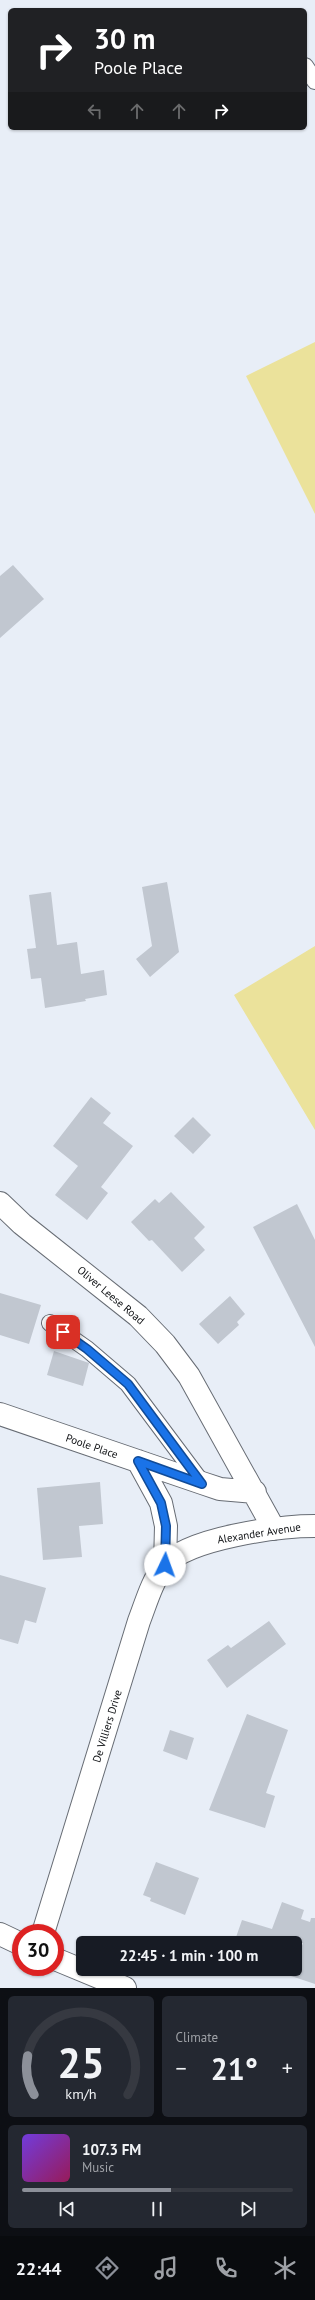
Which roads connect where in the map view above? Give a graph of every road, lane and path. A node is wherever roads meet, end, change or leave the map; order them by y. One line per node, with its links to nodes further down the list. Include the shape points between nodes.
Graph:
1 (307, 69): 2 (lane)
2 (315, 81)
3 (0, 1203): 8 (street, Oliver Leese Road, via 22,1224 138,1316 165,1344 189,1376)
4 (50, 1323): 7 (lane, via 87,1349 128,1384)
5 (0, 1414): 6 (street, Poole Place)
6 (138, 1461): 7 (street, Poole Place); 12 (street, via 161,1503 166,1526)
7 (202, 1484): 8 (street, Poole Place, via 220,1489)
8 (255, 1492): 10 (street, Oliver Leese Road)
9 (315, 1526): 10 (street, Alexander Avenue)
10 (274, 1529): 11 (street, Alexander Avenue)
11 (203, 1542): 12 (street, De Villiers Drive)
12 (165, 1565): 13 (street, De Villiers Drive, via 139,1621)
13 (46, 1924)
14 (0, 1934): 15 (street)
15 (12, 1940)
16 (64, 1963): 17 (street)
17 (125, 1988)

